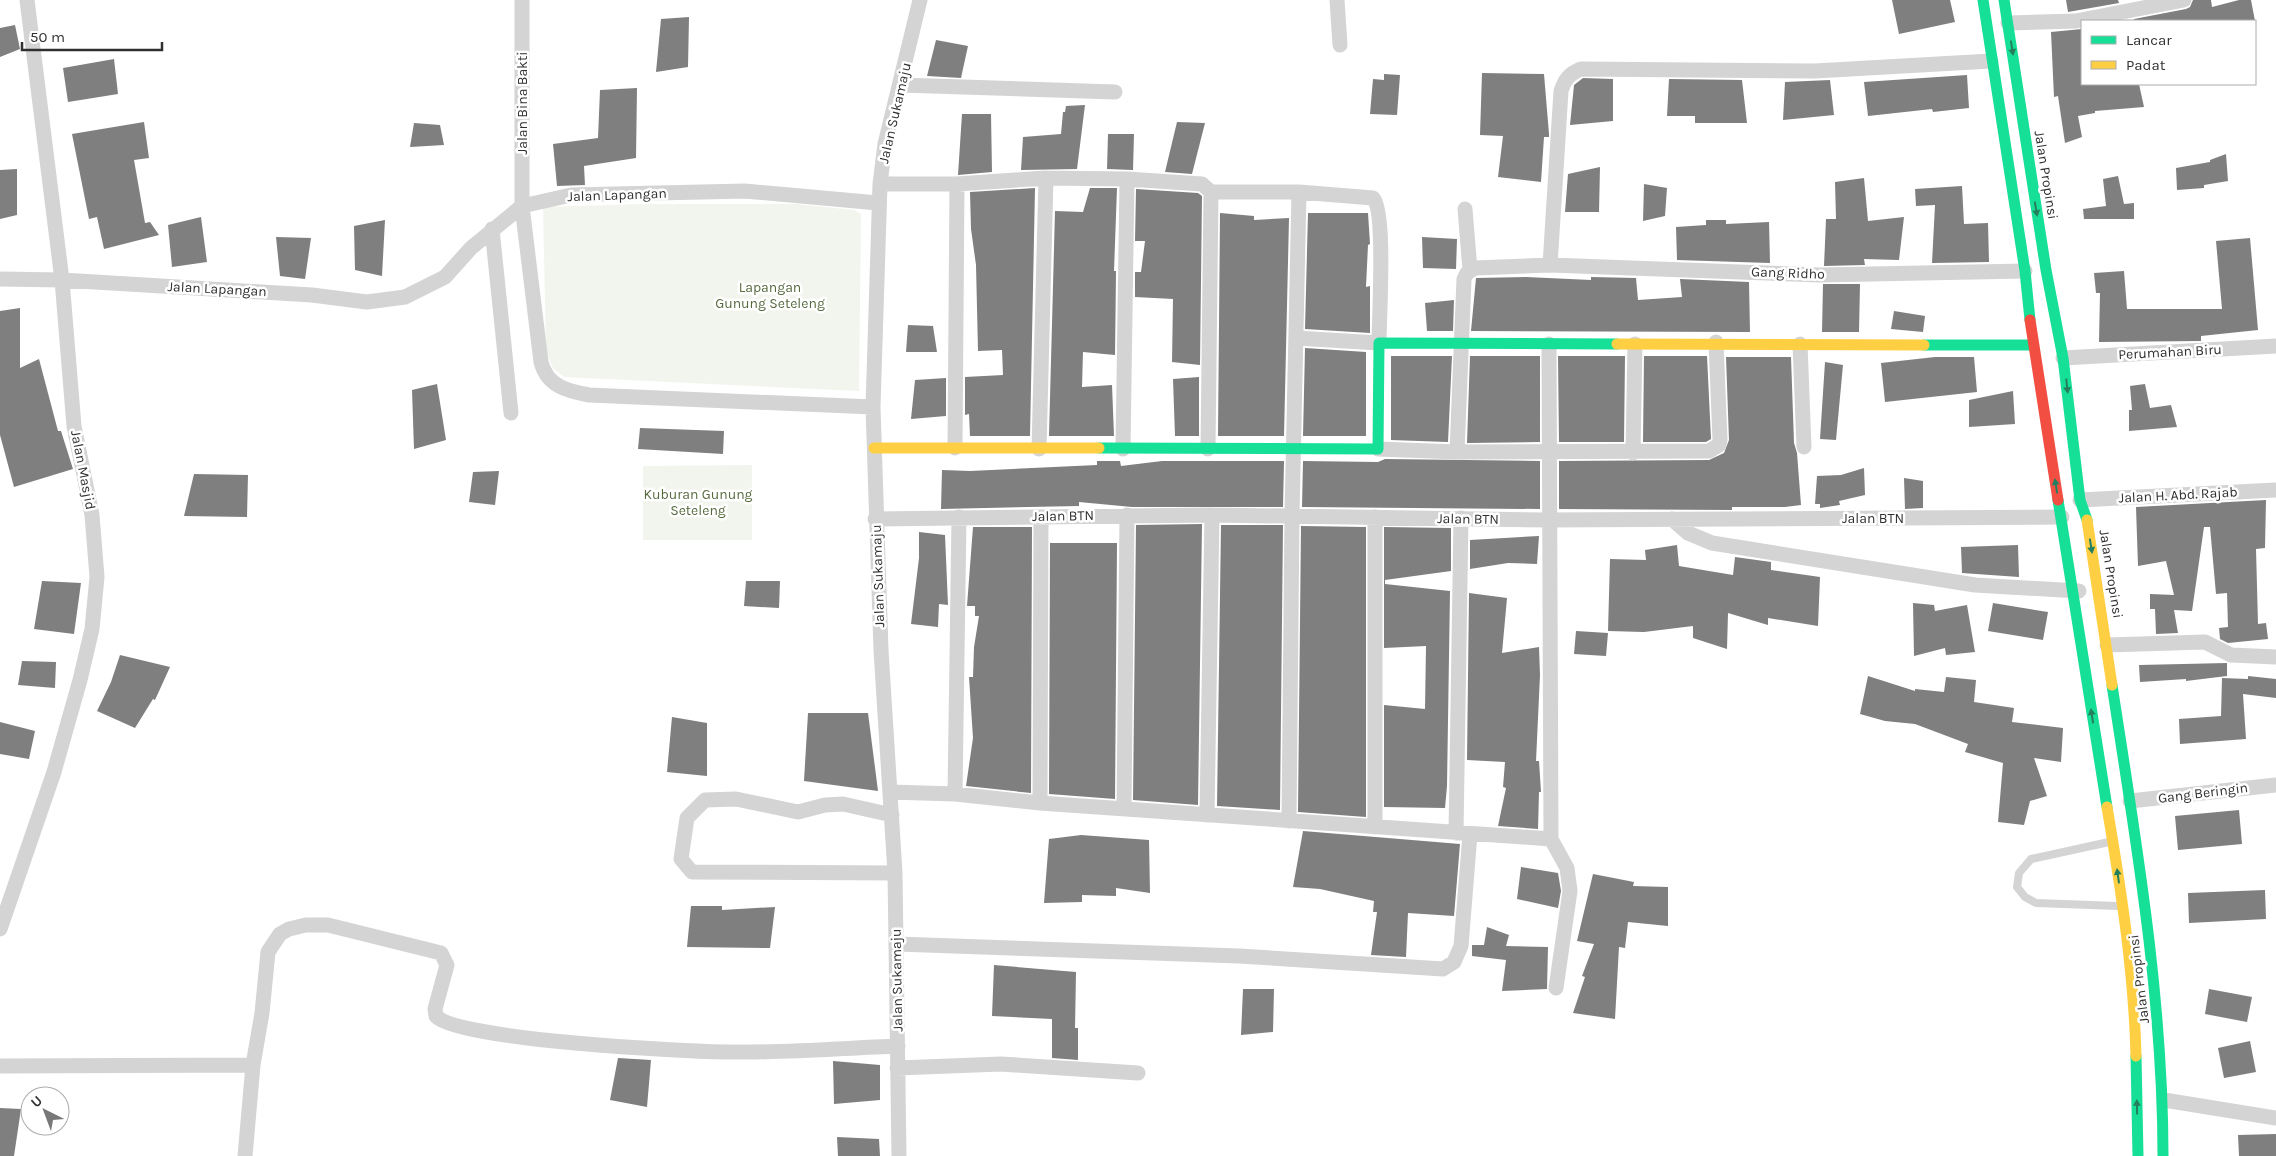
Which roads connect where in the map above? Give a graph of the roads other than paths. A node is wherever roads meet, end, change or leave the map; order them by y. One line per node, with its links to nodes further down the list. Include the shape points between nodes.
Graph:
1 (27, 0): 29 (street, Jalan Masjid)
2 (522, 0): 22 (street, Jalan Bina Bakti)
3 (920, 0): 13 (street, Jalan Sukamaju)
4 (1337, 0): 11 (street)
5 (1983, 0): 12 (main road)
6 (2004, 0): 10 (main road, Jalan Propinsi)
7 (2184, 0): 9 (street)
8 (2081, 20): 10 (street)
9 (2081, 20)
10 (2008, 23): 39 (main road, Jalan Propinsi, one-way to 39, via 2046,270)
11 (1340, 45)
12 (1991, 61): 25 (street, via 1815,71 1581,69 1572,73 1561,91); 27 (main road)
13 (900, 85): 14 (street); 17 (street, Jalan Sukamaju, via 885,144)
14 (1115, 92)
15 (1046, 178): 16 (street); 18 (street); 46 (street)
16 (1127, 179): 19 (street, via 1202,184); 47 (street)
17 (880, 184): 18 (street); 21 (street, Jalan Sukamaju)
18 (957, 184): 44 (street)
19 (1211, 192): 20 (street); 48 (street)
20 (1299, 192): 30 (street); 32 (street, via 1363,196 1376,202 1380,233)
21 (878, 203): 22 (street, Jalan Lapangan, via 744,191 571,196); 40 (street, Jalan Sukamaju)
22 (522, 206): 24 (street, Jalan Lapangan); 40 (street, Jalan Bina Bakti, via 541,362 544,372 559,386 589,395)
23 (1466, 209): 26 (street)
24 (492, 229): 29 (street, Jalan Lapangan, via 445,277 405,297 367,302 312,295); 41 (street)
25 (1550, 265): 26 (street, Gang Ridho); 27 (street, Gang Ridho, via 1820,275)
26 (1470, 270): 33 (street, via 1464,279)
27 (2025, 271): 37 (main road)
28 (0, 279): 29 (street, Jalan Lapangan)
29 (62, 280): 85 (street, Jalan Masjid, via 74,426 92,515 97,577 92,629 54,772)
30 (1296, 338): 32 (street); 45 (street)
31 (1716, 342): 35 (main road); 36 (main road); 52 (street, via 1719,445 1709,452)
32 (1379, 343): 33 (main road); 49 (main road)
33 (1463, 344): 34 (main road); 50 (street)
34 (1549, 344): 35 (main road); 51 (street)
35 (1635, 344): 52 (street)
36 (1800, 344): 37 (main road); 42 (street)
37 (2033, 345): 61 (main road, one-way to 37)
38 (2276, 346): 39 (street, Perumahan Biru)
39 (2063, 358): 54 (main road, Jalan Propinsi, one-way to 54)
40 (873, 408): 43 (street, Jalan Sukamaju)
41 (511, 413)
42 (1804, 447)
43 (874, 448): 44 (main road); 63 (street, Jalan Sukamaju)
44 (955, 448): 46 (main road)
45 (1293, 448): 48 (main road); 49 (main road); 57 (street)
46 (1039, 449): 47 (main road)
47 (1123, 449): 48 (main road)
48 (1208, 449)
49 (1378, 449): 50 (street)
50 (1457, 452): 51 (street)
51 (1549, 452): 52 (street); 65 (street)
52 (1633, 453)
53 (2276, 490): 54 (street, Jalan H. Abd. Rajab)
54 (2080, 500): 67 (main road, Jalan Propinsi, one-way to 67, via 2087,517)
55 (1127, 515): 56 (street, Jalan BTN); 59 (street, Jalan BTN); 75 (street)
56 (1212, 515): 57 (street, Jalan BTN); 77 (street)
57 (1292, 515): 60 (street, Jalan BTN); 78 (street)
58 (959, 517): 59 (street, Jalan BTN); 63 (street, Jalan BTN); 72 (street)
59 (1040, 517): 74 (street)
60 (1375, 517): 62 (street, Jalan BTN); 79 (street)
61 (2062, 517): 64 (street, Jalan BTN); 66 (main road)
62 (1462, 518): 65 (street, Jalan BTN); 80 (street)
63 (875, 519): 71 (street, Jalan Sukamaju)
64 (1672, 519): 65 (street, Jalan BTN); 66 (street, via 1688,533 1712,543 1975,585)
65 (1548, 520): 81 (street)
66 (2071, 591): 67 (street); 82 (main road, one-way to 66)
67 (2098, 592): 68 (main road, Jalan Propinsi)
68 (2106, 645): 69 (street, via 2205,642 2231,655); 73 (main road, Jalan Propinsi)
69 (2276, 657)
70 (2276, 785): 73 (street, Gang Beringin)
71 (890, 792): 72 (street); 76 (street, Jalan Sukamaju)
72 (955, 794): 74 (street)
73 (2130, 802): 84 (main road, Jalan Propinsi)
74 (1040, 804): 75 (street)
75 (1124, 809): 77 (street)
76 (892, 815): 83 (street, Jalan Sukamaju); 83 (street, via 843,804 798,812 736,799 705,800 688,818 682,859 692,872)
77 (1207, 815): 78 (street)
78 (1289, 821): 79 (street)
79 (1375, 827): 80 (street)
80 (1463, 833): 81 (street); 86 (street, via 1460,946 1454,962 1443,969 1239,956)
81 (1551, 839): 87 (street, via 1566,868 1570,891)
82 (2112, 842): 84 (main road, one-way to 82); 84 (lane, via 2031,859 2019,873 2018,887 2025,897 2036,903)
83 (895, 873): 86 (street, Jalan Sukamaju)
84 (2133, 905): 93 (main road, Jalan Propinsi, via 2159,1014); 97 (main road, one-way to 84)
85 (0, 929)
86 (897, 944): 88 (street, Jalan Sukamaju)
87 (1556, 988)
88 (898, 1046): 89 (street, via 769,1052 682,1051 566,1042 465,1029 441,1021 436,1016 447,965 441,953 348,928 306,925 280,934 268,952); 91 (street, Jalan Sukamaju)
89 (253, 1065): 90 (street); 95 (street)
90 (0, 1066)
91 (897, 1068): 92 (street, via 1001,1064); 96 (street, Jalan Sukamaju)
92 (1138, 1073)
93 (2164, 1100): 94 (street); 98 (main road, Jalan Propinsi)
94 (2276, 1118)
95 (245, 1156)
96 (899, 1156)
97 (2138, 1156)
98 (2164, 1156)

